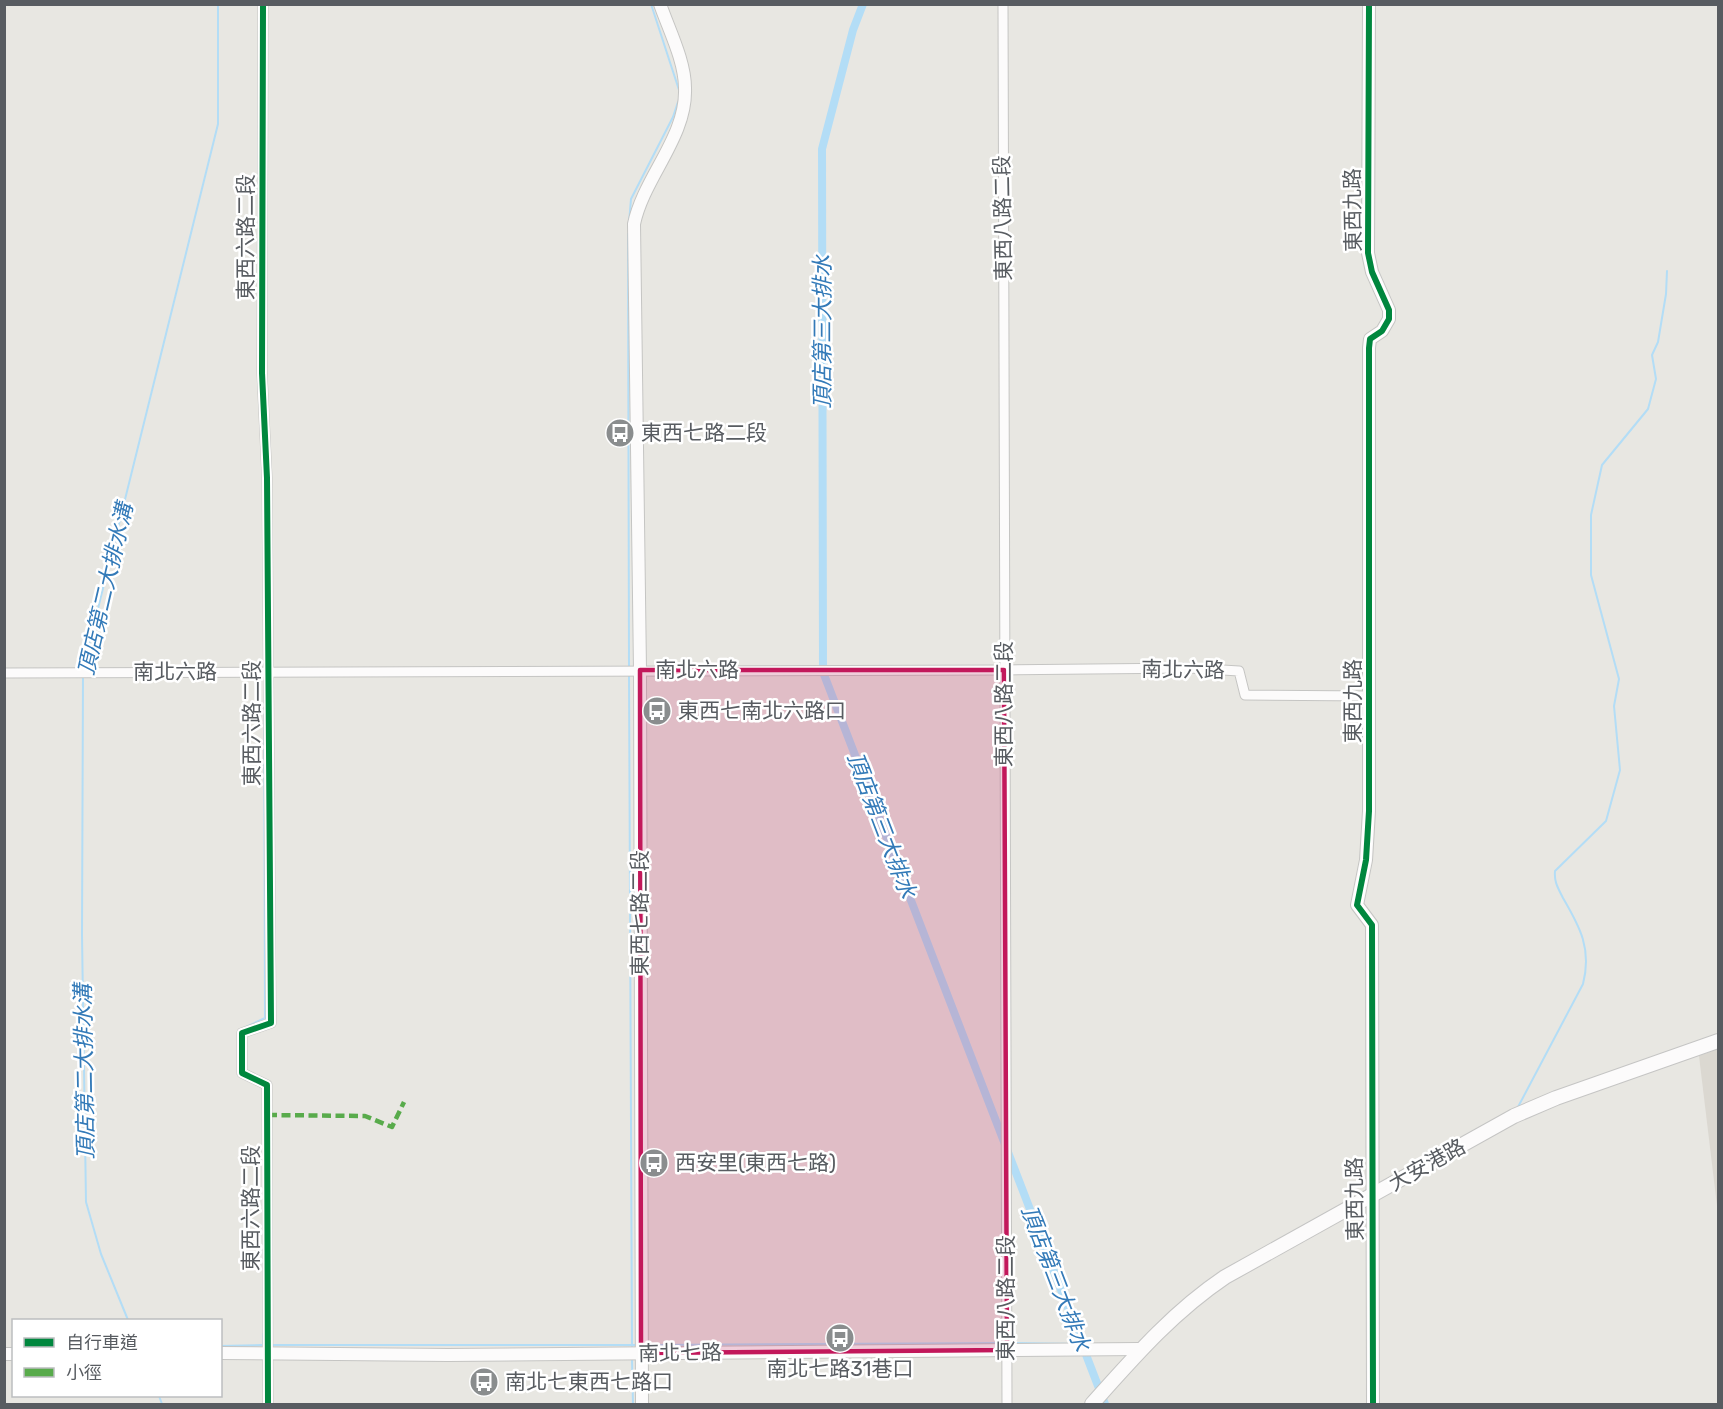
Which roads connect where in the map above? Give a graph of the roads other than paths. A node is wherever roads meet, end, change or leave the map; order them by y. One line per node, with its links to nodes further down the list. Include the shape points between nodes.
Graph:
1 (263, 4): 7 (street, 東西六路二段, via 262,373)
2 (660, 4): 5 (street, 東西七路二段, via 686,86 684,108 639,202 634,224)
3 (1003, 4): 6 (street, 東西八路二段)
4 (1369, 4): 9 (street, 東西九路, via 1368,253 1389,310 1389,319 1382,331 1370,339 1369,348)
5 (640, 670): 6 (street, 南北六路); 7 (street, 南北六路); 16 (street, 東西七路二段)
6 (1004, 670): 9 (street, 南北六路, via 1239,671 1245,695); 13 (street, 東西八路二段)
7 (268, 671): 8 (street, 南北六路); 14 (street, 東西六路二段, via 271,1023 242,1033 242,1073 267,1085)
8 (4, 673)
9 (1370, 696): 11 (street, 東西九路, via 1366,860 1357,905 1372,925)
10 (1719, 1041): 11 (main road, 大安港路, via 1514,1116)
11 (1371, 1196): 12 (main road, 大安港路, via 1225,1277 1191,1300); 21 (street, 東西九路)
12 (1140, 1349): 13 (street, 南北七路); 20 (main road, 大安港路)
13 (1007, 1350): 16 (street, 南北七路); 19 (street, 東西八路二段)
14 (268, 1352): 15 (street, 南北七路); 16 (street, 南北七路); 17 (street, 東西六路二段)
15 (222, 1353)
16 (641, 1353): 18 (street, 東西七路二段)
17 (268, 1404)
18 (642, 1404)
19 (1007, 1404)
20 (1093, 1404)
21 (1373, 1404)

